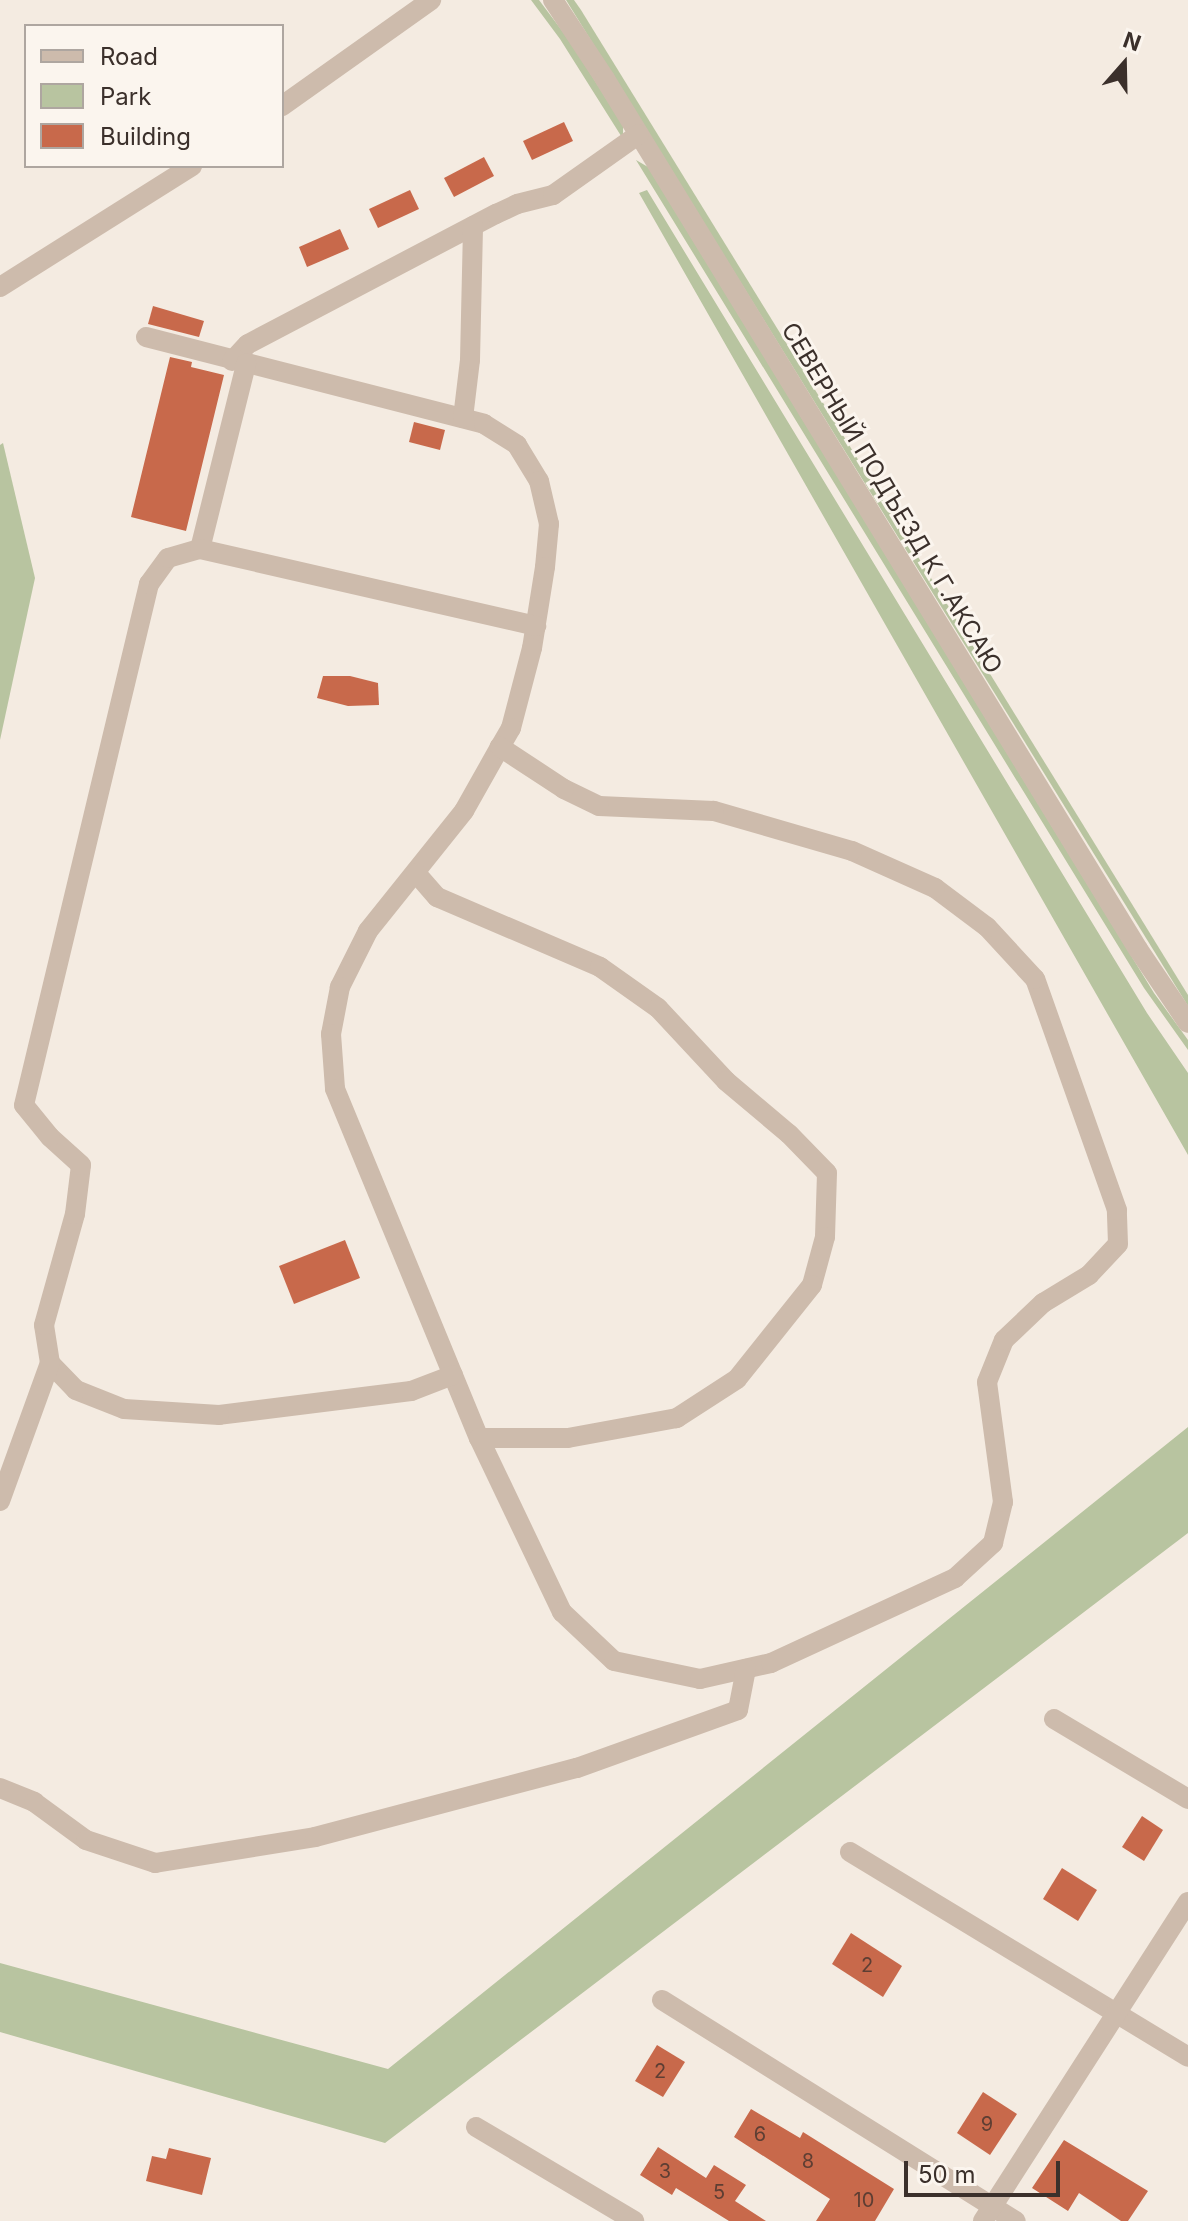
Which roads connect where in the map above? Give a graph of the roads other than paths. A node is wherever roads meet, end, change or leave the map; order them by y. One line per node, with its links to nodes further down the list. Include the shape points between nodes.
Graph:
1 (431, 0): 3 (street)
2 (553, 0): 4 (street, СЕВЕРНЫЙ ПОДЪЕЗД К Г.АКСАЮ)
3 (284, 105)
4 (639, 134): 6 (street, via 553,195 517,204); 15 (street, СЕВЕРНЫЙ ПОДЪЕЗД К Г.АКСАЮ)
5 (189, 168): 7 (street)
6 (473, 226): 9 (street, via 248,344); 10 (street)
7 (0, 287)
8 (146, 337): 9 (street)
9 (239, 362): 10 (street); 11 (street)
10 (463, 418): 12 (street, via 484,424 517,445 539,481 549,524)
11 (200, 549): 12 (street); 16 (street, via 168,558 149,584 24,1105 81,1165 75,1214 44,1325)
12 (536, 626): 13 (street, via 511,728)
13 (500, 747): 14 (street, via 464,811); 20 (street, via 599,806 714,811 852,851 935,888 987,927 1035,979 1117,1210 1118,1244 1089,1275 1043,1303 1004,1340 987,1382 1003,1502 993,1543 955,1578 771,1663)
14 (416, 873): 17 (street, via 368,931 340,987 331,1034 335,1089); 18 (street, via 437,897 600,967 658,1008 726,1081 827,1173 825,1237 812,1285 737,1379 677,1418 568,1438)
15 (1188, 1023)
16 (50, 1363): 17 (street, via 76,1390 124,1409 219,1415 411,1391); 19 (street)
17 (453, 1375): 18 (street)
18 (479, 1438): 20 (street, via 562,1612 614,1661 700,1679)
19 (0, 1501)
20 (746, 1669): 22 (street, via 738,1710 577,1768 301,1840 155,1863 86,1840 34,1802)
21 (1054, 1719): 23 (street)
22 (0, 1788)
23 (1188, 1799)
24 (850, 1852): 27 (street)
25 (1188, 1902): 27 (street)
26 (662, 2000): 30 (street)
27 (1116, 2013): 28 (street); 30 (street)
28 (1188, 2057)
29 (476, 2127): 31 (street)
30 (988, 2214): 32 (street)
31 (634, 2221)
32 (1016, 2221)

